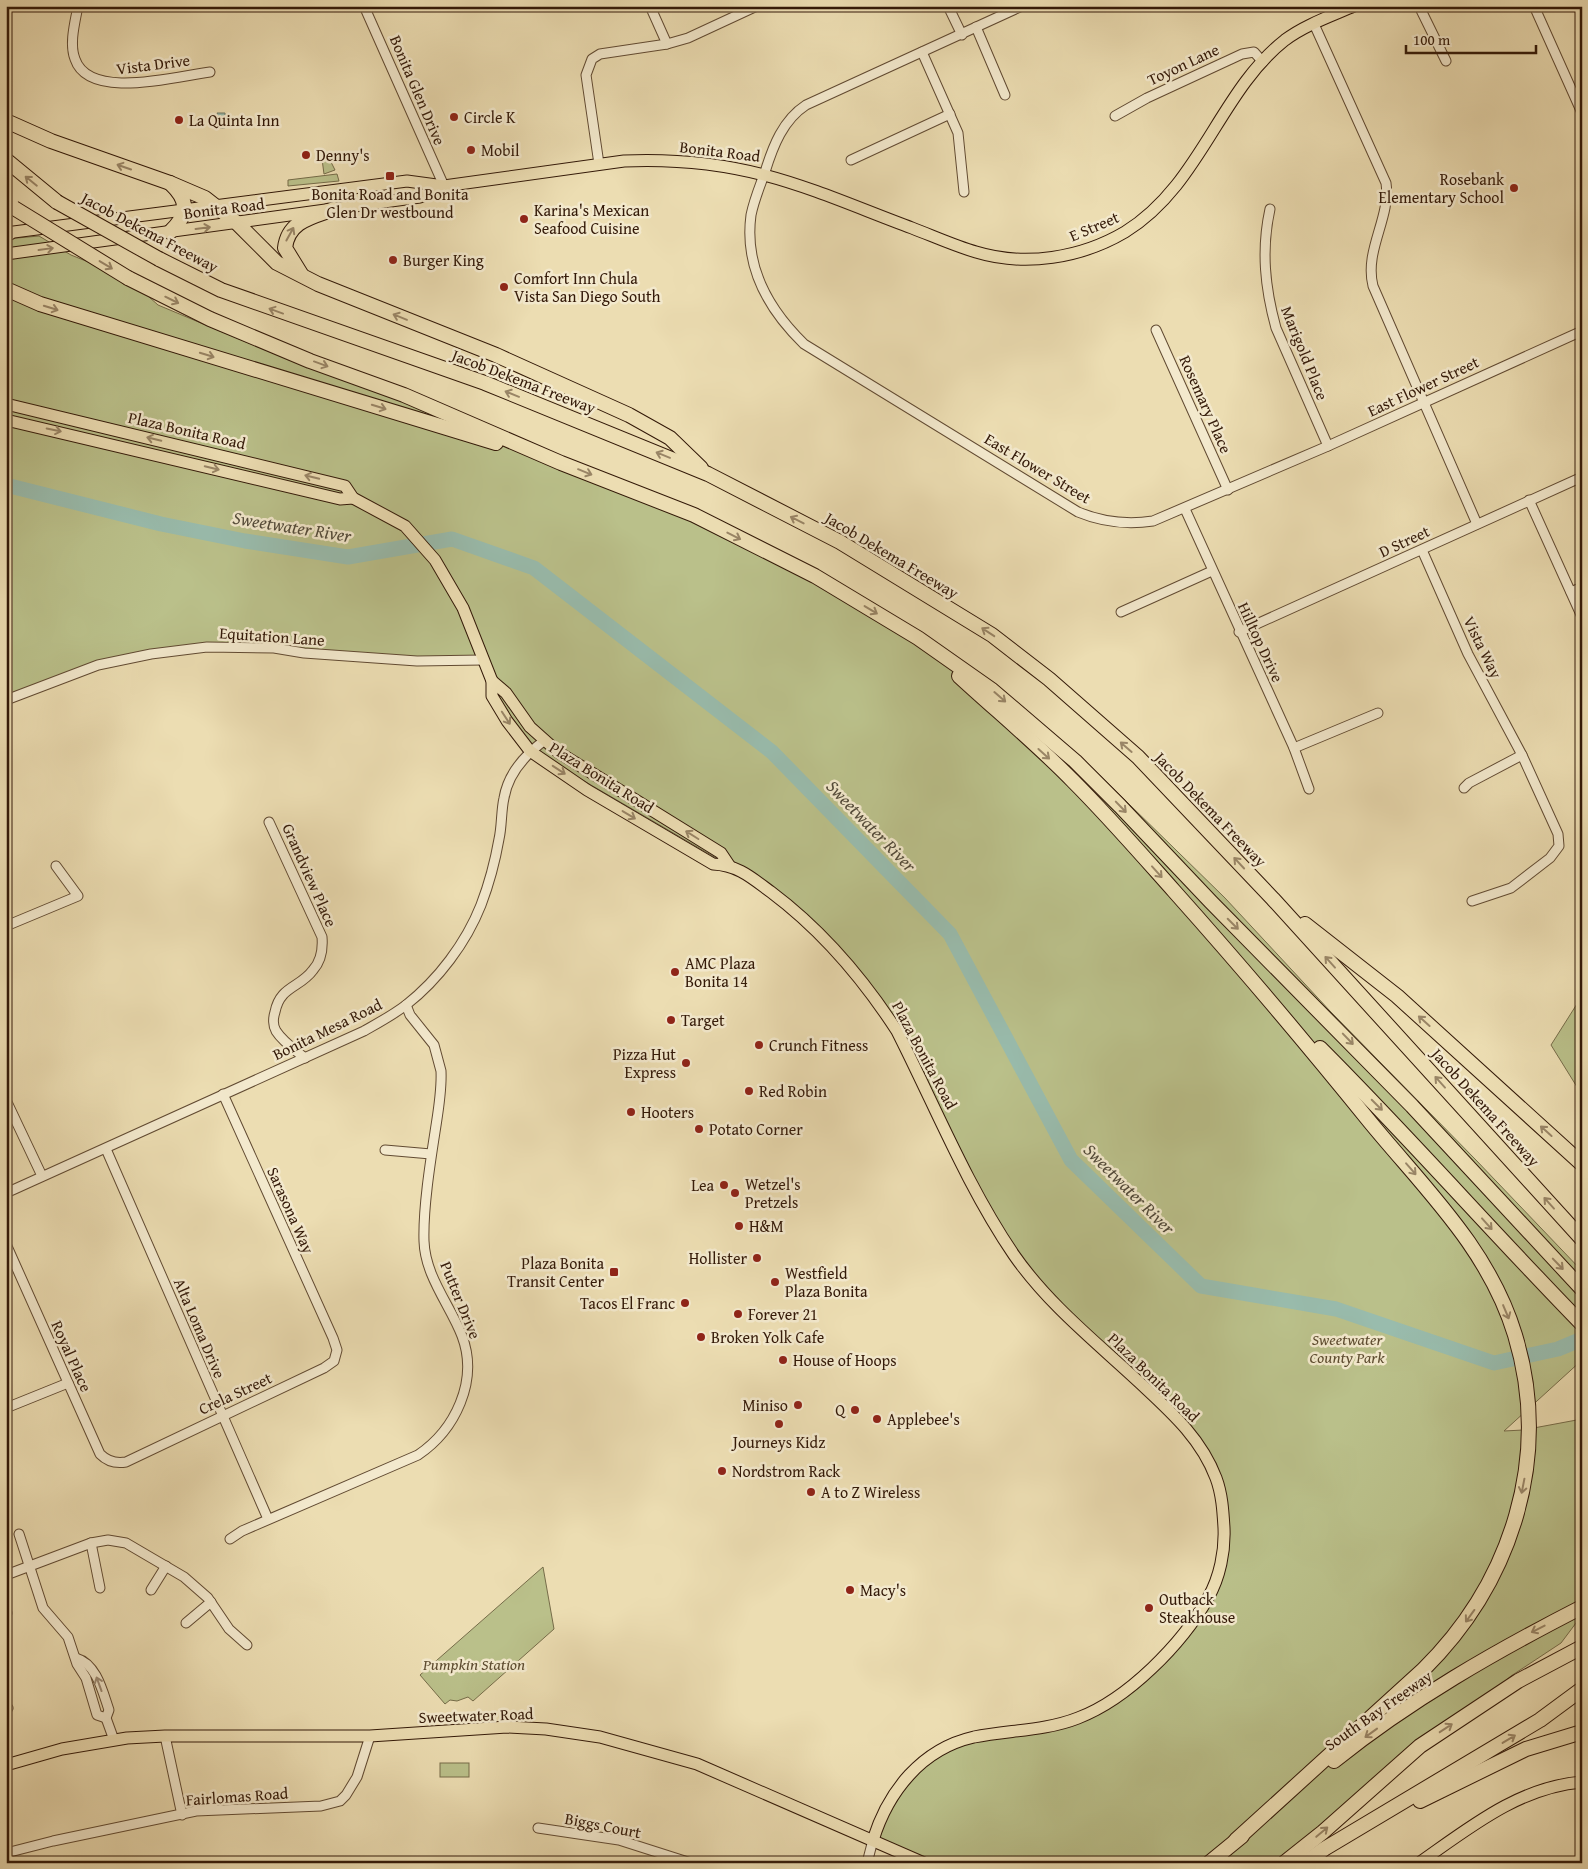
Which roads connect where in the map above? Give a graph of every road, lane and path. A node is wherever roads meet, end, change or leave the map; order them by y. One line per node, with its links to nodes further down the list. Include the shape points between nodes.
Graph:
1 (78, 6): 17 (street, Vista Drive, via 73,55 78,67 93,79 119,85)
2 (364, 6): 28 (street, Bonita Glen Drive)
3 (650, 6): 13 (street)
4 (757, 6): 13 (street, via 688,38)
5 (948, 6): 12 (street)
6 (1022, 6): 11 (street, Bonita Road)
7 (1354, 6): 10 (main road, E Street)
8 (1419, 6): 15 (street)
9 (1534, 6): 19 (street)
10 (1314, 24): 16 (main road, E Street, via 1284,41); 43 (street, via 1386,182 1386,207 1372,257 1372,281)
11 (976, 27): 12 (street, Bonita Road); 18 (street)
12 (962, 35): 14 (street, Bonita Road)
13 (667, 44): 25 (street, via 600,54 589,64 586,75)
14 (922, 52): 20 (street); 26 (street, Bonita Road, via 794,113 775,143)
15 (1446, 61)
16 (1264, 62): 21 (street, Toyon Lane, via 1254,52 1242,54); 26 (main road, E Street, via 1233,101 1187,172 1147,217 1117,236 1068,255 1022,259 976,252)
17 (210, 72)
18 (1005, 95)
19 (1582, 113)
20 (950, 114): 24 (street); 29 (street, via 958,132)
21 (1114, 116)
22 (6, 122): 27 (highway, one-way to 22)
23 (6, 160): 48 (highway, Jacob Dekema Freeway, one-way to 23, bridge, via 485,383 221,290 56,202)
24 (851, 160)
25 (599, 164): 26 (main road, Bonita Road, via 666,161 710,164); 28 (main road, Bonita Road)
26 (764, 175): 53 (street, East Flower Street, via 751,216 750,247 764,296 785,326 804,344 1083,514 1110,522 1133,523 1153,521)
27 (170, 183): 30 (highway); 32 (highway)
28 (444, 186): 30 (main road, Bonita Road, via 407,181); 33 (main road, Bonita Road, via 420,197)
29 (964, 192)
30 (215, 205): 32 (main road, Bonita Road); 35 (highway)
31 (10, 206): 47 (highway, one-way to 47, bridge, via 128,278 210,319 404,395)
32 (185, 209): 36 (highway, via 181,222); 37 (main road, Bonita Road)
33 (334, 209): 35 (main road, Bonita Road); 39 (highway, one-way to 33, via 285,248 289,232 300,222)
34 (1270, 209): 46 (street, Marigold Place, via 1264,269 1272,315)
35 (237, 223): 36 (main road, Bonita Road, one-way to 35); 39 (highway, via 277,263)
36 (170, 232): 38 (main road, Bonita Road, one-way to 36)
37 (7, 233)
38 (6, 254)
39 (303, 276): 48 (highway, one-way to 39, via 670,438 629,415 496,355)
40 (6, 288): 47 (highway, one-way to 47, via 40,304)
41 (1156, 330): 50 (street, Rosemary Place)
42 (1582, 331): 43 (street, East Flower Street)
43 (1424, 402): 46 (street, East Flower Street); 54 (street)
44 (6, 404): 51 (main road, Plaza Bonita Road, one-way to 44, via 345,486)
45 (6, 420): 51 (main road, Plaza Bonita Road, one-way to 51, via 340,499)
46 (1328, 446): 50 (street, East Flower Street)
47 (562, 463): 62 (highway, one-way to 62, via 694,516 815,576)
48 (708, 474): 76 (highway, Jacob Dekema Freeway, one-way to 48, via 1138,758 1050,679 992,635 840,542)
49 (1582, 477): 52 (street, D Street)
50 (1228, 490): 53 (street, East Flower Street)
51 (354, 498): 63 (main road, Plaza Bonita Road, via 393,518 422,542 463,608)
52 (1529, 500): 54 (street, D Street); 58 (street)
53 (1185, 509): 56 (street, Hilltop Drive)
54 (1477, 524): 55 (street, D Street)
55 (1422, 550): 61 (street, D Street); 70 (street, Vista Way, via 1468,654)
56 (1212, 571): 59 (street); 61 (street, Hilltop Drive)
57 (1582, 587): 58 (street)
58 (1571, 592): 60 (street)
59 (1121, 612)
60 (1582, 616)
61 (1239, 632): 68 (street, Hilltop Drive)
62 (918, 638): 79 (highway, one-way to 79, via 1077,784); 92 (highway, one-way to 92, via 992,690 1088,774 1412,1106)
63 (483, 660): 64 (main road, Plaza Bonita Road); 65 (street, Equitation Lane, via 418,661 274,648 208,647 98,665)
64 (492, 681): 67 (main road, Plaza Bonita Road); 69 (main road, Plaza Bonita Road, one-way to 69, via 492,696)
65 (6, 700)
66 (1378, 713): 68 (street)
67 (545, 740): 69 (street, Bonita Mesa Road); 74 (main road, Plaza Bonita Road, one-way to 67, via 721,853 589,773)
68 (1294, 748): 72 (street, Hilltop Drive)
69 (530, 751): 74 (main road, Plaza Bonita Road, one-way to 74, via 587,790 713,864); 80 (street, Bonita Mesa Road, via 508,784 500,838 481,906 466,936 438,975)
70 (1522, 755): 71 (street); 77 (street, Vista Way, via 1558,834 1559,846 1550,858 1511,888)
71 (1464, 788)
72 (1309, 789)
73 (269, 822): 81 (street, Grandview Place, via 322,937 317,965 310,974 283,992 274,1018 275,1029 282,1039)
74 (729, 865): 123 (main road, Plaza Bonita Road, via 795,910 844,957 897,1031 987,1212 1015,1256 1062,1311 1184,1424 1205,1455 1222,1500 1224,1542 1221,1563 1209,1597 1158,1661 1112,1702 1078,1718 1031,1730 973,1738 935,1753 900,1784 887,1804)
75 (56, 866): 78 (street, via 78,896)
76 (1273, 899): 87 (highway, one-way to 76, via 1397,996); 90 (highway, Jacob Dekema Freeway, one-way to 76)
77 (1472, 901)
78 (6, 926)
79 (1268, 996): 93 (highway, one-way to 93, via 1395,1123); 124 (highway, one-way to 124, via 1378,1132 1439,1201 1485,1268 1510,1321 1522,1362 1528,1396 1528,1437 1524,1484 1510,1539 1477,1606 1423,1670)
80 (406, 1005): 81 (street, Bonita Mesa Road, via 364,1031); 86 (street, Putter Drive, via 434,1045 441,1071)
81 (305, 1058): 82 (street, Bonita Mesa Road)
82 (223, 1094): 84 (street, Bonita Mesa Road); 94 (street, Sarasona Way)
83 (6, 1100): 88 (street)
84 (106, 1149): 88 (street, Bonita Mesa Road); 97 (street, Alta Loma Drive)
85 (385, 1150): 86 (street)
86 (432, 1154): 99 (street, Putter Drive, via 424,1242 434,1281 464,1346 466,1374 460,1405 443,1433 418,1455)
87 (1582, 1164)
88 (42, 1176): 89 (street, Bonita Mesa Road)
89 (6, 1193)
90 (1582, 1239)
91 (6, 1244): 95 (street, Royal Place)
92 (1582, 1289)
93 (1582, 1324)
94 (332, 1338): 97 (street, Crela Street, via 337,1350 334,1361)
95 (68, 1383): 96 (street); 98 (street, Royal Place, via 100,1454 112,1462)
96 (6, 1408)
97 (222, 1416): 98 (street, Crela Street); 99 (street, Alta Loma Drive)
98 (126, 1462)
99 (268, 1519): 101 (street, Putter Drive)
100 (19, 1534): 104 (street)
101 (230, 1539)
102 (91, 1543): 103 (street, via 108,1540 126,1543); 104 (street); 106 (street)
103 (166, 1566): 107 (street); 108 (street, via 184,1577)
104 (28, 1568): 105 (street); 117 (street, via 43,1608 68,1637 76,1658 96,1674 109,1710 106,1718)
105 (6, 1575)
106 (100, 1588)
107 (152, 1590)
108 (211, 1602): 110 (street); 111 (street, via 229,1629)
109 (1582, 1607): 124 (highway, South Bay Freeway, one-way to 124, via 1514,1642 1405,1709)
110 (186, 1623)
111 (246, 1645)
112 (1582, 1647): 130 (highway, one-way to 112, via 1420,1746 1518,1681)
113 (1582, 1689): 121 (highway, one-way to 113, via 1540,1720)
114 (1582, 1732): 121 (highway, via 1526,1749 1412,1805)
115 (165, 1736): 116 (main road, Sweetwater Road); 117 (main road, Sweetwater Road); 120 (street)
116 (370, 1736): 120 (street, Fairlomas Road, via 357,1777 340,1801 321,1806 196,1811); 123 (main road, Sweetwater Road, via 507,1727 600,1737 697,1764)
117 (114, 1740): 118 (main road, Sweetwater Road, via 62,1749)
118 (6, 1765)
119 (1582, 1782): 132 (main road, via 1545,1788 1512,1802)
120 (182, 1815): 125 (street, Fairlomas Road, via 52,1841)
121 (1377, 1817): 131 (highway)
122 (538, 1828): 126 (street, Biggs Court, via 619,1840)
123 (874, 1840): 127 (street); 128 (main road, Sweetwater Road)
124 (1236, 1840): 129 (highway, South Bay Freeway)
125 (6, 1854)
126 (690, 1863)
127 (867, 1863)
128 (924, 1863)
129 (1209, 1863)
130 (1284, 1863)
131 (1305, 1863)
132 (1419, 1863)

